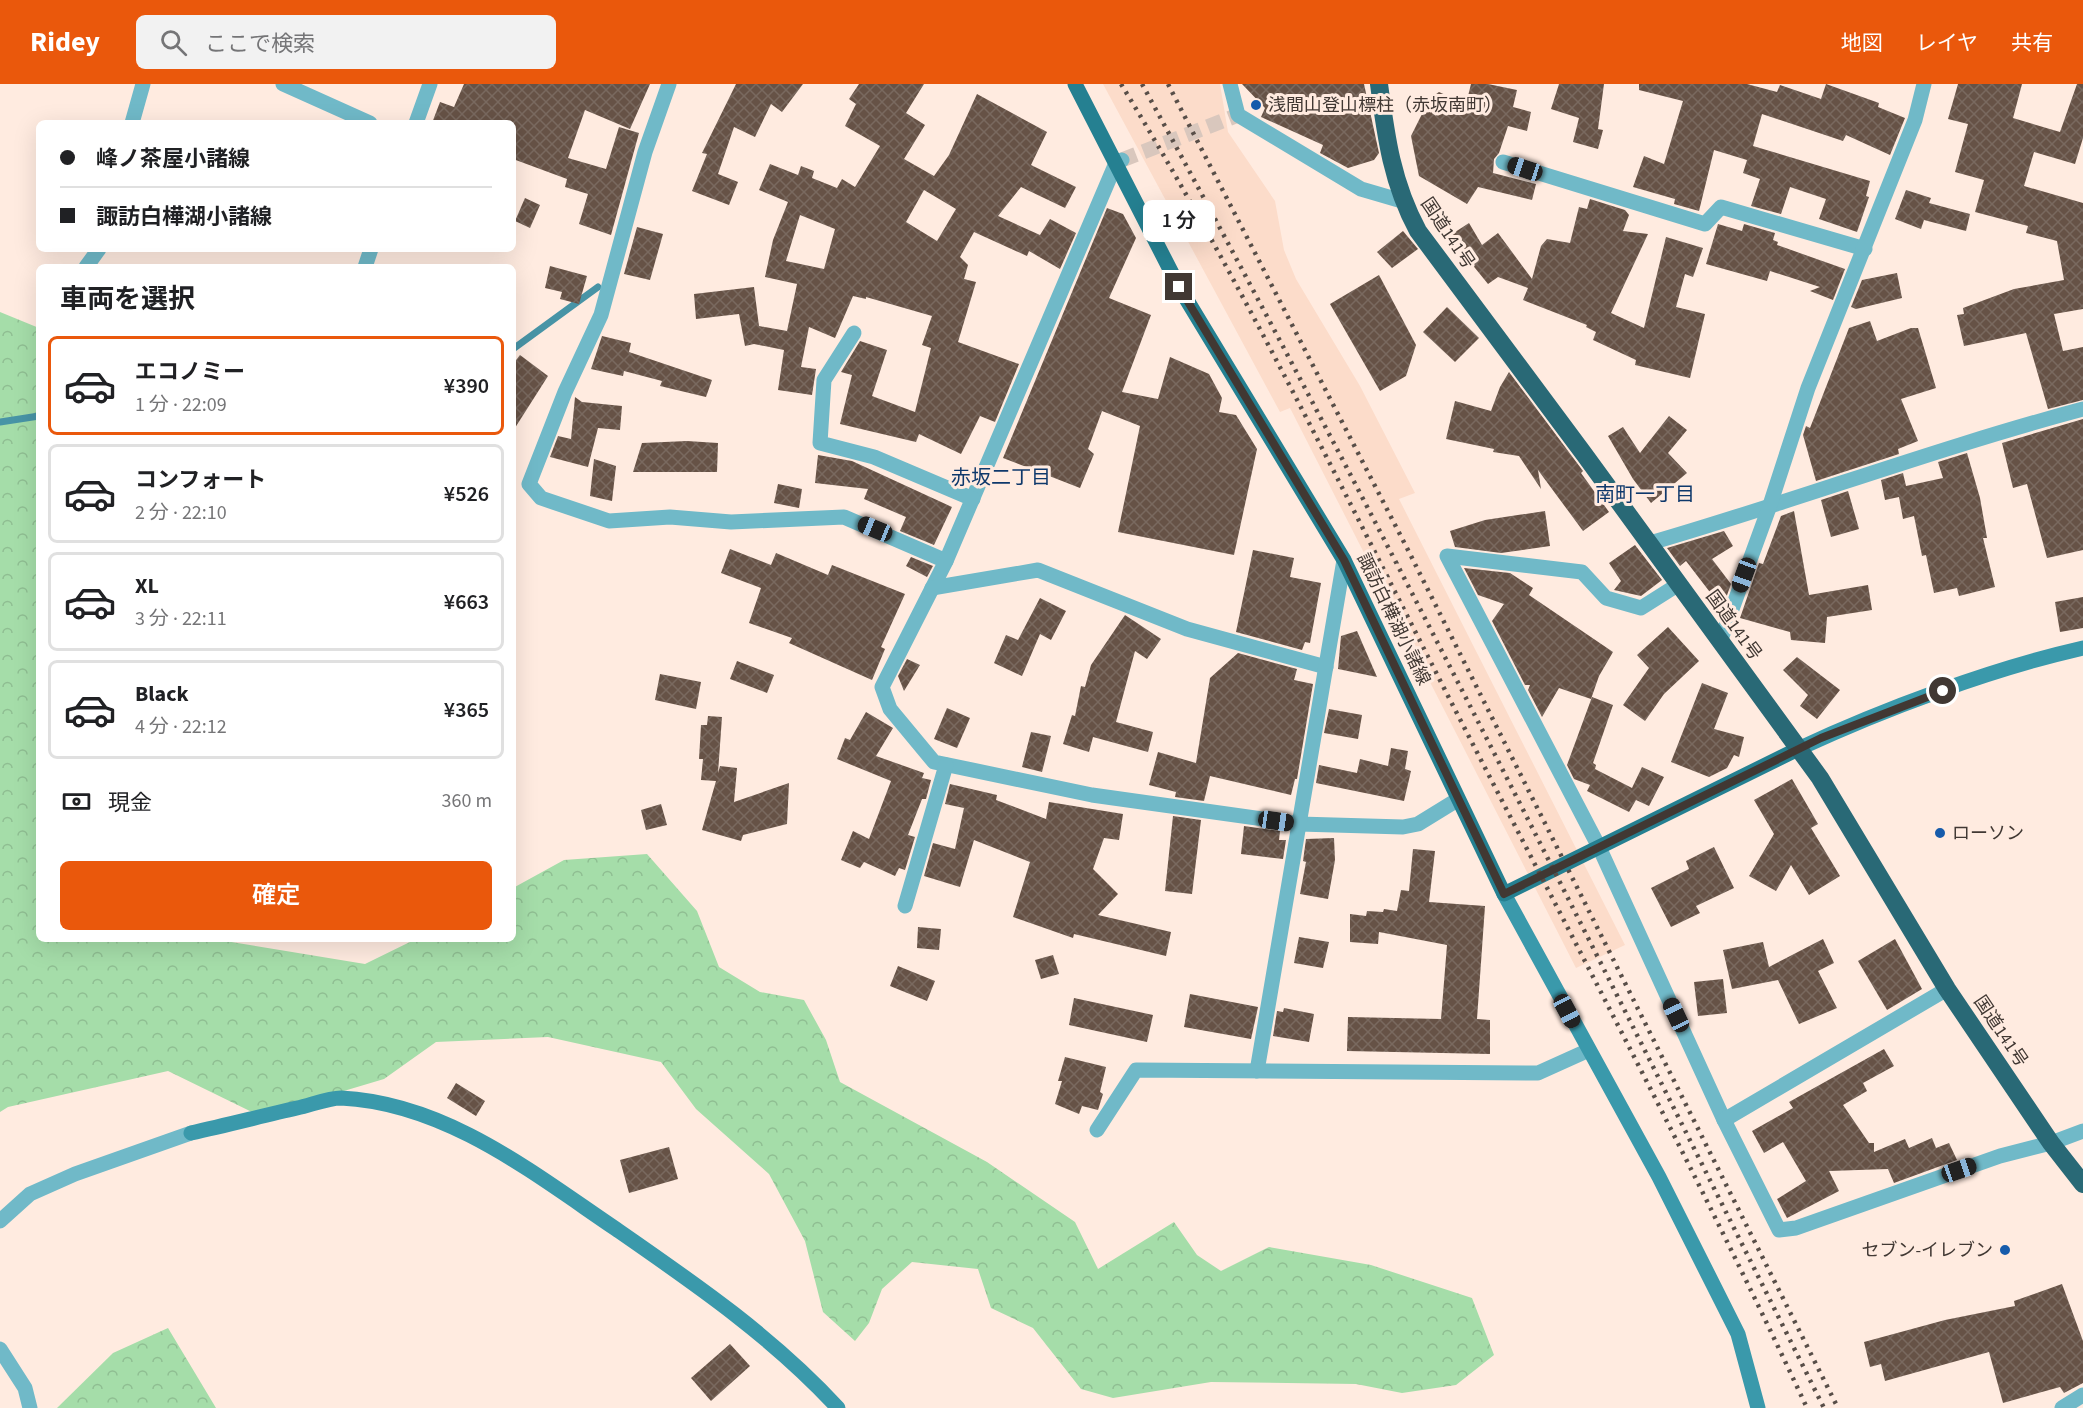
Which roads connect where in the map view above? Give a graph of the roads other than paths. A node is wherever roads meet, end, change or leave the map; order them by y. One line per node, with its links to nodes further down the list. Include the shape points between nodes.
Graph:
1 (143, 84): 9 (street)
2 (283, 84): 10 (street)
3 (430, 84): 11 (street)
4 (669, 84): 22 (street, via 645,152 602,315 565,392 529,484 541,498 609,521 670,517 731,522 844,517)
5 (1075, 84): 12 (main road, 諏訪白樺湖小諸線)
6 (1230, 84): 14 (street, via 1238,115 1361,189)
7 (1379, 84): 14 (highway, 国道141号, via 1387,144)
8 (1924, 84): 15 (street, via 1915,120)
9 (133, 120)
10 (363, 120)
11 (417, 120)
12 (1119, 161): 18 (street); 21 (main road, 諏訪白樺湖小諸線, via 1179,287)
13 (1503, 162): 15 (street, via 1706,224 1721,207)
14 (1402, 201): 20 (highway, 国道141号, via 1418,231)
15 (1865, 249): 19 (street, via 1808,388)
16 (854, 333): 18 (street, via 824,380 820,442 874,457)
17 (2083, 409): 19 (street, via 1994,433)
18 (973, 499): 22 (street)
19 (1769, 508): 20 (street); 25 (street)
20 (1650, 543): 23 (highway, 国道141号)
21 (1344, 560): 27 (street); 30 (main road, 諏訪白樺湖小諸線)
22 (946, 561): 24 (street)
23 (1678, 584): 25 (highway, 国道141号); 32 (street, via 1641,608 1606,598 1582,572 1447,556)
24 (932, 588): 27 (street, via 1038,570 1187,629); 29 (street, via 882,687 890,710 934,762)
25 (1720, 642): 28 (highway, 国道141号)
26 (2083, 648): 28 (street, via 2043,657 1943,691)
27 (1326, 666): 31 (street)
28 (1798, 749): 32 (main road); 35 (highway, 国道141号, via 1820,778)
29 (946, 765): 31 (street, via 1092,795); 34 (street)
30 (1457, 800): 31 (street, via 1418,824 1403,827); 33 (main road, 諏訪白樺湖小諸線)
31 (1299, 824): 37 (street)
32 (1596, 849): 33 (main road); 38 (street)
33 (1504, 894): 36 (street)
34 (905, 906)
35 (1947, 989): 38 (street); 41 (highway, 国道141号)
36 (1588, 1050): 37 (street, via 1538,1073); 48 (street, via 1659,1177 1738,1334)
37 (1257, 1071): 39 (street, via 1136,1070)
38 (1724, 1120): 41 (street, via 1779,1230 1796,1228 2000,1156)
39 (1097, 1130)
40 (2083, 1131): 41 (street)
41 (2051, 1143): 42 (highway, 国道141号)
42 (2083, 1184)
43 (0, 1221): 47 (street, via 30,1194 191,1133 339,1098 392,1105 504,1153 737,1316)
44 (0, 1349): 46 (street, via 25,1388)
45 (2083, 1395): 49 (street)
46 (30, 1408)
47 (838, 1408)
48 (1758, 1408)
49 (2062, 1408)

